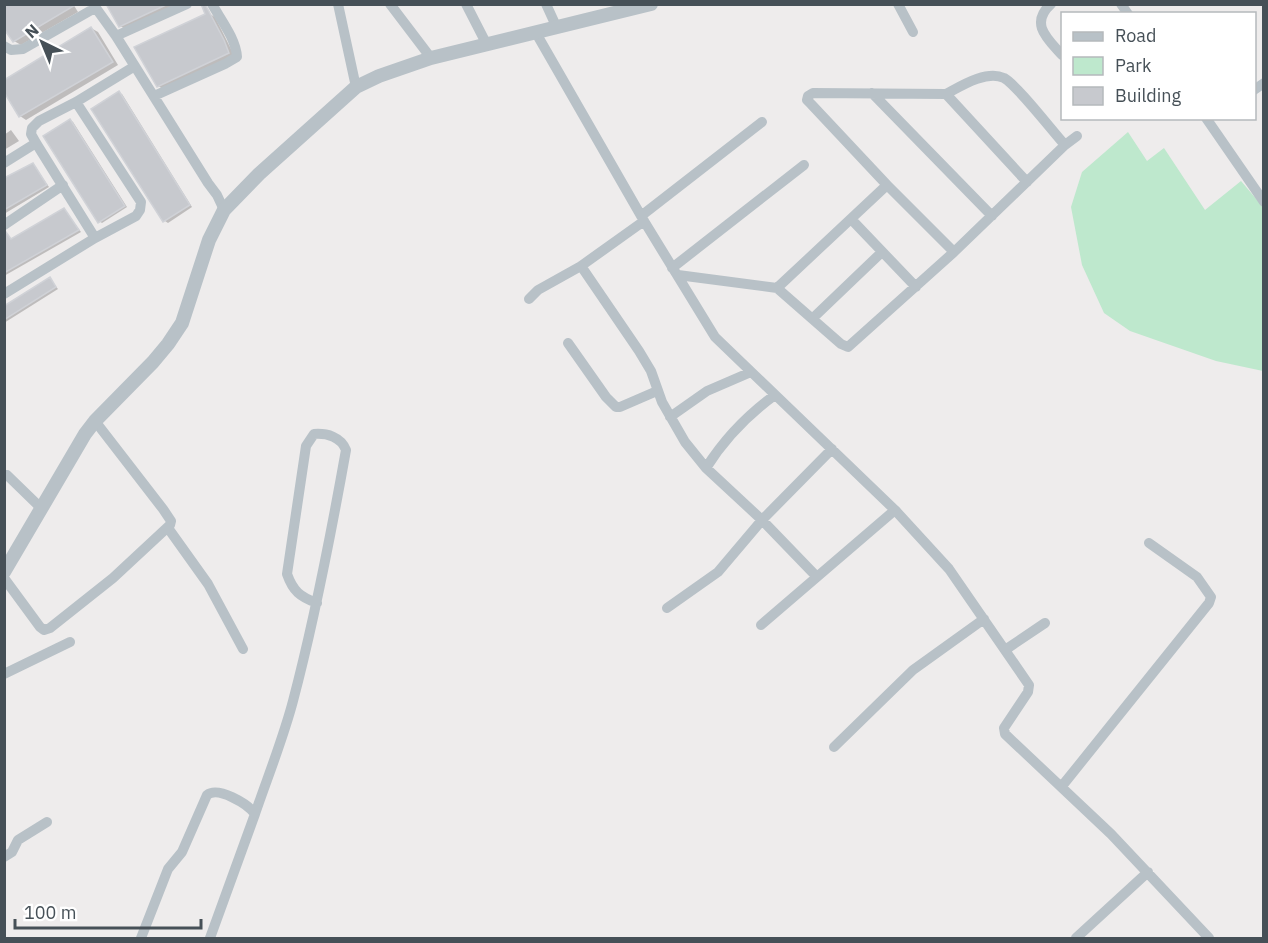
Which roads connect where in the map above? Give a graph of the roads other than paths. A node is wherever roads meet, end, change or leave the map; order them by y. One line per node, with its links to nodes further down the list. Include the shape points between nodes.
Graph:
1 (187, 4): 14 (street)
2 (212, 4): 23 (street, via 237,57)
3 (338, 4): 20 (street)
4 (390, 4): 18 (street)
5 (466, 4): 15 (street)
6 (546, 4): 11 (street)
7 (651, 4): 11 (street)
8 (898, 4): 12 (street)
9 (1051, 4): 17 (street, via 1041,17 1040,26)
10 (94, 6): 14 (street); 16 (street, via 23,49)
11 (557, 28): 13 (street)
12 (913, 32)
13 (536, 33): 15 (street); 38 (street)
14 (116, 36): 19 (street)
15 (486, 43): 18 (street)
16 (4, 46)
17 (1061, 54)
18 (431, 58): 20 (street, via 379,75)
19 (135, 66): 23 (street); 24 (street)
20 (357, 87): 36 (street)
21 (872, 93): 22 (street); 34 (street, via 813,93 807,100); 37 (street)
22 (946, 94): 29 (street, via 991,76 1004,78); 32 (street)
23 (154, 96): 36 (street)
24 (76, 102): 28 (street, via 32,128); 41 (street, via 141,202 136,216)
25 (1211, 120): 35 (street)
26 (762, 122): 38 (street)
27 (1077, 136): 29 (street)
28 (36, 143): 30 (street); 33 (street)
29 (1065, 146): 32 (street)
30 (4, 163)
31 (804, 165): 45 (street)
32 (1027, 182): 37 (street)
33 (63, 185): 40 (street); 41 (street)
34 (887, 185): 39 (street); 43 (street)
35 (1263, 202)
36 (224, 210): 56 (street, via 209,240 182,323 153,362)
37 (992, 216): 43 (street)
38 (643, 218): 44 (street); 45 (street)
39 (851, 219): 42 (street); 47 (street)
40 (4, 225)
41 (95, 238): 48 (street)
42 (882, 252): 46 (street); 50 (street)
43 (954, 252): 46 (street)
44 (581, 266): 49 (street); 53 (street, via 639,351)
45 (675, 271): 47 (street); 52 (street, via 715,337)
46 (916, 287): 50 (street, via 848,347)
47 (777, 288): 50 (street)
48 (4, 294)
49 (529, 299)
50 (813, 318)
51 (568, 343): 53 (street, via 616,407)
52 (751, 372): 54 (street); 55 (street, via 707,391)
53 (657, 391): 55 (street)
54 (775, 395): 57 (street); 58 (street, via 739,424)
55 (670, 417): 58 (street)
56 (95, 421): 60 (street); 63 (street, via 163,509 171,521)
57 (832, 449): 61 (street); 62 (street)
58 (706, 468): 62 (street)
59 (4, 475): 60 (street)
60 (41, 508): 65 (street)
61 (895, 510): 66 (street); 70 (street, via 949,569)
62 (762, 520): 66 (street); 69 (street, via 718,572)
63 (168, 528): 67 (street, via 113,578 44,630); 74 (street, via 202,574)
64 (1149, 543): 78 (street, via 1197,577 1209,592 1209,603)
65 (4, 572)
66 (817, 577): 72 (street)
67 (4, 579)
68 (317, 603): 68 (street, via 296,593 287,574 306,446 314,434 324,434 340,441 346,450); 79 (street, via 292,704)
69 (667, 608)
70 (984, 619): 75 (street); 77 (street, via 913,670)
71 (1045, 623): 75 (street)
72 (761, 625)
73 (70, 642): 76 (street)
74 (243, 649)
75 (1005, 650): 78 (street, via 1029,688 1005,734)
76 (4, 674)
77 (834, 747)
78 (1062, 786): 82 (street)
79 (255, 814): 83 (street, via 246,804 217,792 207,795 182,852 168,869); 84 (street)
80 (47, 822): 81 (street, via 18,840)
81 (4, 857)
82 (1148, 872): 85 (street); 86 (street)
83 (141, 939)
84 (210, 939)
85 (1076, 939)
86 (1209, 939)

